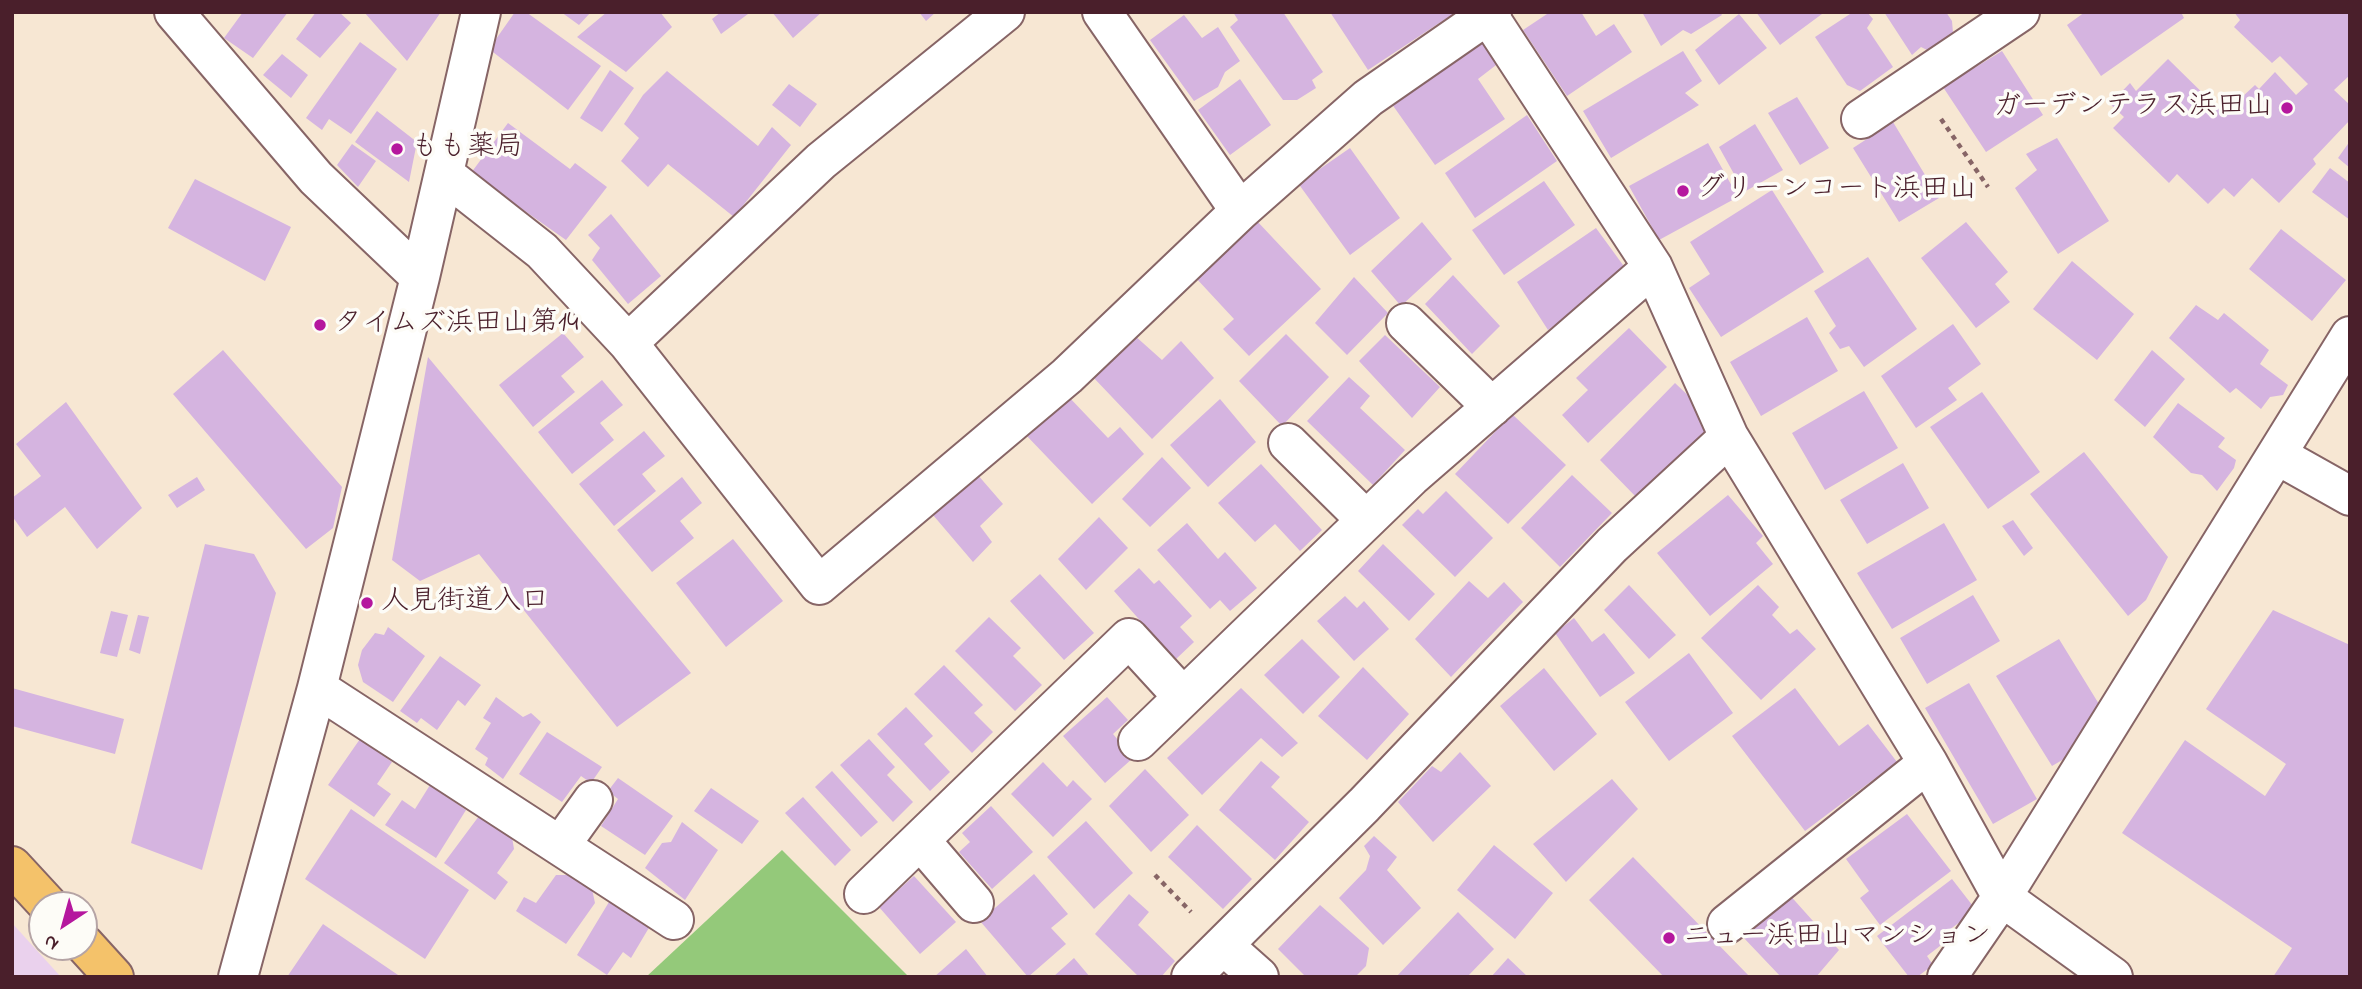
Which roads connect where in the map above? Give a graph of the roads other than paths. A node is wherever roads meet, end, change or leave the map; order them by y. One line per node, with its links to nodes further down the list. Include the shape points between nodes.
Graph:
1 (174, 12): 11 (street, via 316,178)
2 (481, 12): 8 (street)
3 (1005, 12): 14 (street, via 821,161)
4 (1102, 12): 9 (street)
5 (2020, 12): 7 (street)
6 (1488, 13): 9 (street, via 1367,98); 10 (street)
7 (1861, 119)
8 (444, 174): 11 (street); 14 (street, via 542,251)
9 (1241, 211): 14 (street, via 1067,376 820,585)
10 (1653, 267): 15 (street); 16 (street)
11 (420, 276): 21 (street)
12 (1406, 323): 15 (street)
13 (2350, 336): 18 (street)
14 (628, 343)
15 (1492, 407): 20 (street)
16 (1730, 437): 24 (street); 35 (street, via 1612,545 1373,796)
17 (1288, 443): 20 (street)
18 (2277, 455): 19 (street); 31 (street)
19 (2350, 496)
20 (1366, 520): 22 (street)
21 (317, 688): 27 (street); 38 (street)
22 (1183, 697): 23 (street); 26 (street, via 1129,638)
23 (1138, 741)
24 (1928, 763): 31 (street); 34 (street)
25 (593, 800): 27 (street)
26 (920, 840): 30 (street); 32 (street)
27 (560, 846): 33 (street)
28 (12, 866): 29 (main road)
29 (35, 891)
30 (863, 894)
31 (2002, 897): 41 (street); 42 (street)
32 (974, 902)
33 (674, 920)
34 (1727, 924)
35 (1223, 945): 39 (street); 40 (street)
36 (98, 959): 37 (main road)
37 (114, 977)
38 (238, 977)
39 (1191, 977)
40 (1259, 977)
41 (1947, 977)
42 (2113, 977)

